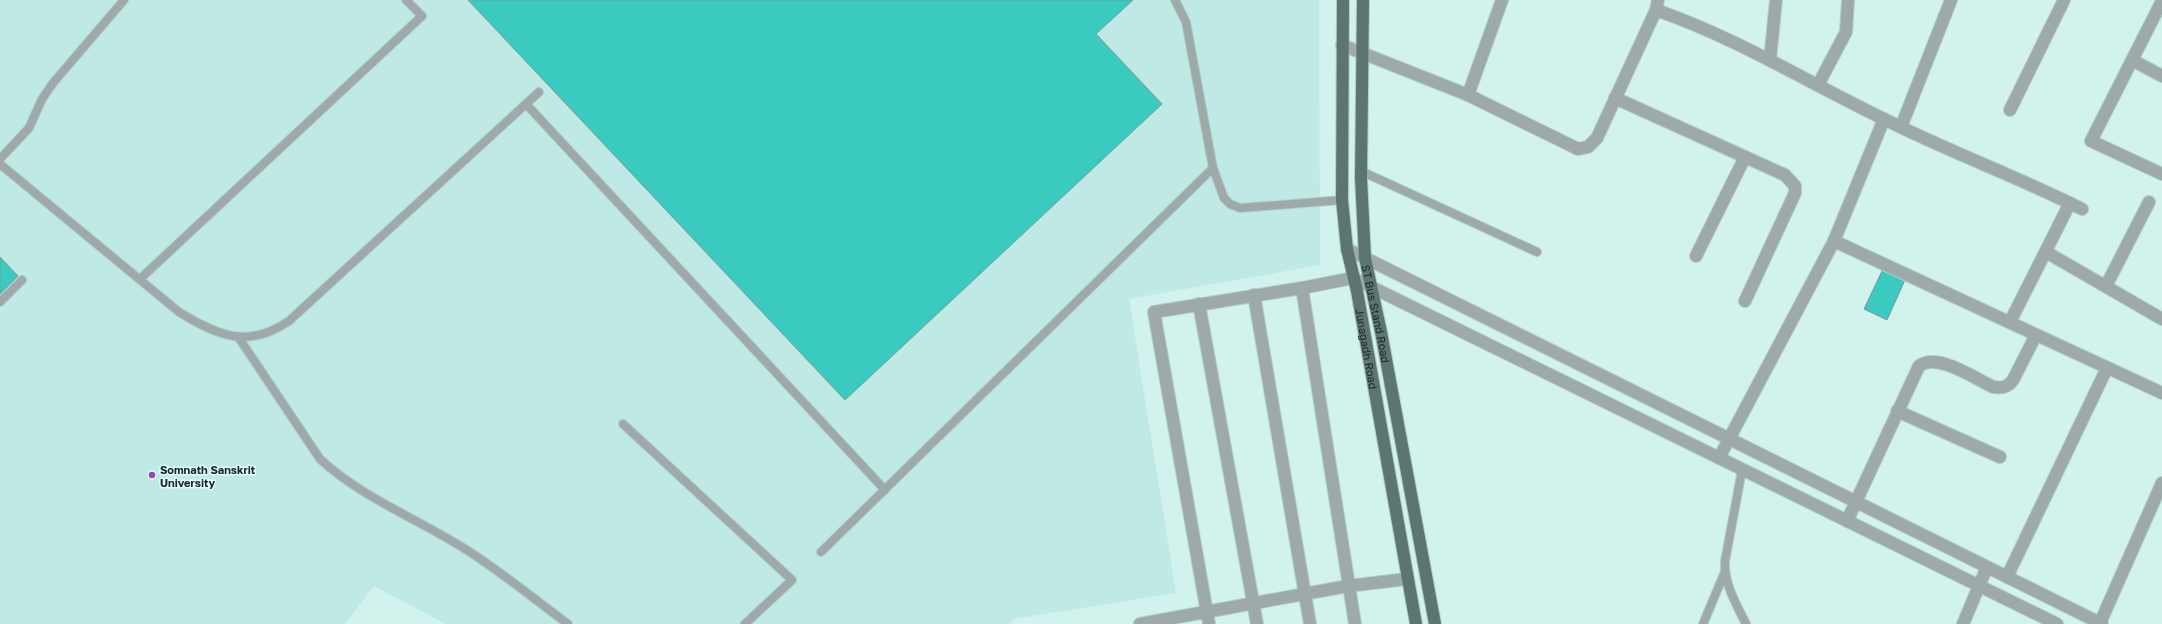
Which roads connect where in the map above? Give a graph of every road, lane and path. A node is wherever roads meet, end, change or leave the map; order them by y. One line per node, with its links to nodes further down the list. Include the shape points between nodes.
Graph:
1 (124, 0): 27 (lane, via 53,83 42,99 29,128)
2 (406, 0): 43 (lane, via 422,16)
3 (1175, 0): 29 (lane, via 1186,22)
4 (1343, 0): 13 (main road, Junagadh Road)
5 (1363, 0): 14 (main road, ST Bus Stand Road)
6 (1502, 0): 20 (street)
7 (1776, 0): 15 (street)
8 (1848, 0): 18 (street, via 1846,32)
9 (1951, 0): 25 (street)
10 (2064, 0): 23 (street)
11 (2162, 1): 16 (street)
12 (1657, 5): 15 (street, via 1677,17); 21 (street)
13 (1342, 44): 14 (street); 32 (main road, Junagadh Road)
14 (1363, 53): 20 (street); 30 (main road, ST Bus Stand Road)
15 (1770, 60): 18 (street)
16 (2132, 60): 17 (street); 31 (street, via 2091,140)
17 (2162, 76)
18 (1818, 85): 24 (street)
19 (539, 92): 22 (lane)
20 (1468, 95): 21 (street, via 1578,149 1588,147 1598,138)
21 (1615, 98): 26 (street)
22 (526, 104): 55 (lane, via 289,321 275,331); 65 (lane)
23 (2010, 110)
24 (1884, 119): 25 (street); 36 (street)
25 (1900, 127): 34 (street)
26 (1745, 157): 40 (street); 49 (street, via 1785,175 1795,186 1795,193)
27 (0, 159)
28 (0, 164): 43 (lane)
29 (1213, 168): 32 (lane, via 1224,198 1240,208); 65 (lane)
30 (1361, 171): 38 (lane); 41 (main road, ST Bus Stand Road)
31 (2162, 174)
32 (1342, 200): 37 (main road, Junagadh Road)
33 (2149, 202): 45 (street)
34 (2070, 203): 35 (street); 39 (street)
35 (2082, 209)
36 (1834, 241): 53 (street); 60 (street)
37 (1347, 249): 41 (street); 42 (main road, Junagadh Road)
38 (1537, 252)
39 (2046, 252): 45 (street); 53 (street)
40 (1696, 256)
41 (1365, 258): 46 (main road, ST Bus Stand Road); 60 (street)
42 (1353, 278): 46 (street); 47 (street); 74 (main road, Junagadh Road)
43 (140, 279): 55 (lane, via 179,312 200,325)
44 (22, 280): 50 (lane)
45 (2106, 286): 52 (street)
46 (1370, 287): 61 (street); 88 (main road, ST Bus Stand Road, via 1381,332)
47 (1302, 288): 48 (street); 75 (street)
48 (1254, 295): 51 (street); 77 (street)
49 (1745, 301)
50 (0, 302)
51 (1199, 304): 78 (street); 79 (street, via 1154,312)
52 (2162, 319)
53 (2010, 322): 54 (street)
54 (2036, 335): 56 (street); 58 (street, via 2009,385 2002,388 1993,387 1938,361 1924,362 1915,370)
55 (239, 338): 80 (lane, via 320,458 336,473 359,490 467,550)
56 (2107, 368): 57 (street); 73 (street)
57 (2162, 393)
58 (1897, 411): 62 (street); 66 (street)
59 (623, 424): 81 (lane, via 792,580)
60 (1729, 437): 61 (street); 66 (street)
61 (1719, 458): 63 (street)
62 (2000, 458)
63 (1742, 470): 67 (street); 72 (lane, via 1724,561)
64 (2162, 483): 93 (street)
65 (885, 490): 70 (lane)
66 (1856, 501): 67 (street); 68 (street)
67 (1847, 521): 69 (street)
68 (1913, 530): 69 (street); 71 (street)
69 (1904, 549): 76 (street)
70 (821, 552)
71 (1987, 567): 73 (street); 76 (street)
72 (1724, 574): 89 (lane); 90 (lane)
73 (2007, 576): 93 (street)
74 (1407, 579): 75 (street); 87 (main road, Junagadh Road)
75 (1348, 586): 77 (street); 86 (street)
76 (1979, 586): 91 (street); 92 (street)
77 (1305, 594): 78 (street); 85 (street)
78 (1253, 603): 79 (street); 84 (street)
79 (1207, 611): 82 (street); 83 (street)
80 (568, 624)
81 (745, 624)
82 (1145, 624)
83 (1209, 624)
84 (1257, 624)
85 (1310, 624)
86 (1355, 624)
87 (1416, 624)
88 (1435, 624)
89 (1703, 624)
90 (1746, 624)
91 (1963, 624)
92 (2057, 624)
93 (2101, 624)

